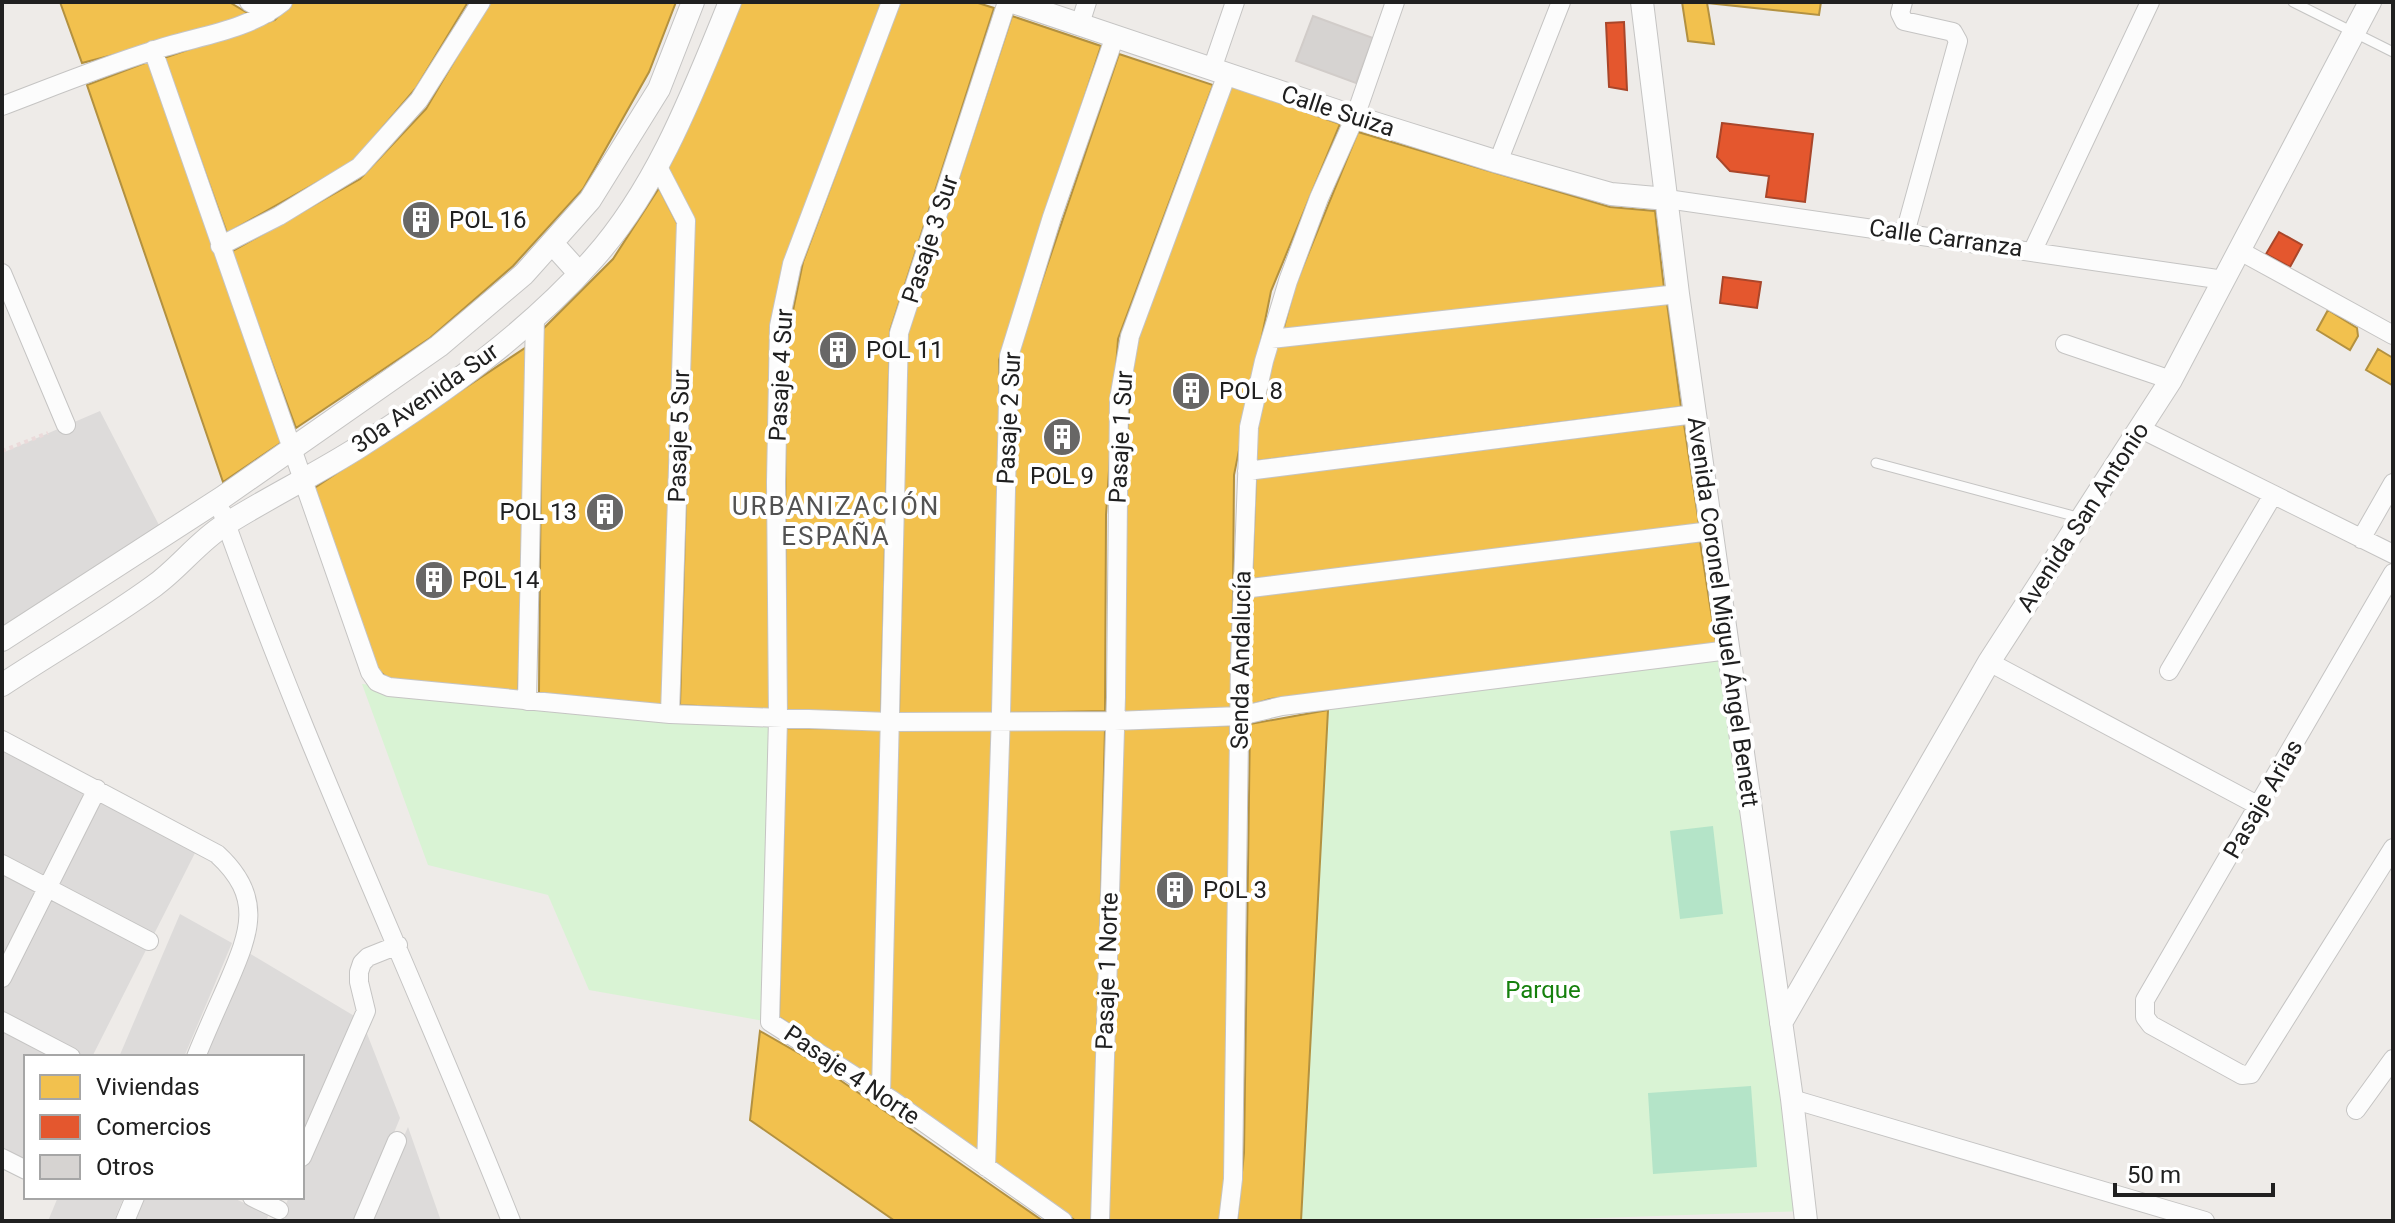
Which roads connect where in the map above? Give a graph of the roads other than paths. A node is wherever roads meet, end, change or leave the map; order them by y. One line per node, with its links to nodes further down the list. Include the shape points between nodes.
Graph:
1 (249, 2): 17 (street)
2 (481, 2): 31 (street, via 419,100 359,167)
3 (693, 2): 30 (street, 30a Avenida Sur, via 659,89 590,200)
4 (730, 2): 27 (street, 30a Avenida Sur)
5 (891, 2): 68 (street, Pasaje 4 Sur, via 792,264 779,326)
6 (1007, 2): 71 (street, Pasaje 3 Sur, via 899,333)
7 (1013, 2): 18 (street, Calle Suiza)
8 (1087, 2): 18 (street)
9 (1235, 2): 23 (street, Pasaje 1 Sur)
10 (1395, 2): 25 (street, Senda Andalucía)
11 (1561, 2): 26 (street)
12 (1642, 2): 28 (street, Avenida Coronel Miguel Ángel Benett)
13 (1903, 2): 29 (street, via 1904,21 1953,32 1958,41)
14 (2150, 2): 32 (street)
15 (2293, 2): 19 (lane)
16 (2370, 2): 19 (street, Avenida San Antonio)
17 (275, 8): 21 (street, via 222,32)
18 (1080, 24): 20 (street, Calle Suiza)
19 (2354, 32): 22 (lane); 33 (street, Avenida San Antonio)
20 (1115, 36): 23 (street, Calle Suiza); 69 (street, Pasaje 2 Sur, via 1009,356)
21 (153, 50): 24 (street); 31 (street)
22 (2393, 52)
23 (1220, 72): 25 (street, Calle Suiza); 70 (street, Pasaje 1 Sur, via 1130,336 1119,399)
24 (2, 106)
25 (1355, 117): 26 (street, Calle Suiza); 40 (street, Senda Andalucía, via 1319,198)
26 (1498, 162): 28 (street, Calle Suiza, via 1611,194)
27 (657, 165): 35 (street, 30a Avenida Sur, via 625,217); 66 (street, Pasaje 5 Sur, via 686,221)
28 (1667, 199): 29 (street, Calle Carranza); 37 (street, Avenida Coronel Miguel Ángel Benett)
29 (1905, 233): 32 (street, Calle Carranza)
30 (552, 243): 35 (street); 46 (street, 30a Avenida Sur, via 524,274 439,346)
31 (220, 246): 46 (street)
32 (2033, 250): 36 (street, Calle Carranza)
33 (2240, 251): 36 (street, Avenida San Antonio); 39 (street)
34 (2, 273): 44 (street)
35 (579, 273): 38 (street, 30a Avenida Sur)
36 (2224, 280): 42 (street, Avenida San Antonio)
37 (1678, 294): 40 (street); 43 (street, Avenida Coronel Miguel Ángel Benett)
38 (535, 317): 49 (street, 30a Avenida Sur, via 468,371); 65 (street)
39 (2393, 335)
40 (1271, 339): 48 (street, Senda Andalucía, via 1249,427)
41 (2065, 344): 42 (street)
42 (2171, 380): 45 (street, Avenida San Antonio)
43 (1695, 414): 48 (street); 55 (street, Avenida Coronel Miguel Ángel Benett)
44 (66, 425)
45 (2141, 429): 51 (street); 53 (street, Avenida San Antonio)
46 (292, 448): 49 (street); 52 (street, 30a Avenida Sur)
47 (1876, 463): 53 (lane)
48 (1247, 471): 59 (street, Senda Andalucía)
49 (302, 480): 54 (street, 30a Avenida Sur); 65 (street, via 377,682)
50 (2393, 483): 56 (street)
51 (2273, 495): 56 (street); 63 (street)
52 (218, 501): 54 (street); 60 (street, 30a Avenida Sur)
53 (2083, 518): 62 (street, Avenida San Antonio)
54 (226, 524): 64 (street, 30a Avenida Sur, via 156,584); 79 (street)
55 (1711, 531): 59 (street); 61 (street, Avenida Coronel Miguel Ángel Benett)
56 (2361, 539): 57 (street)
57 (2393, 554)
58 (2393, 573): 74 (street, Pasaje Arias)
59 (1243, 589): 67 (street, Senda Andalucía)
60 (2, 640)
61 (1729, 650): 67 (street, via 1282,706); 82 (street, Avenida Coronel Miguel Ángel Benett)
62 (1989, 662): 74 (street); 82 (street, Avenida San Antonio)
63 (2169, 671)
64 (2, 685)
65 (527, 701): 66 (street)
66 (670, 714): 68 (street)
67 (1240, 716): 70 (street); 102 (street, Senda Andalucía, via 1233,1179)
68 (778, 719): 71 (street); 86 (street, Pasaje 4 Norte, via 770,1022)
69 (1001, 720): 70 (street); 71 (street); 92 (street, Pasaje 2 Sur)
70 (1114, 721): 101 (street, Pasaje 1 Norte)
71 (889, 722): 86 (street, Pasaje 3 Sur)
72 (2, 740): 73 (street)
73 (97, 789): 77 (street); 84 (street, via 217,854 242,886 249,909 248,933)
74 (2259, 806): 75 (street, Pasaje Arias, via 2145,1000 2151,1025 2242,1075 2254,1070)
75 (2393, 848)
76 (2, 864): 77 (street)
77 (47, 887): 78 (street); 80 (street)
78 (149, 941)
79 (398, 945): 90 (street, via 362,963 359,982 366,1011); 99 (street)
80 (2, 978)
81 (2, 1021): 83 (street)
82 (1781, 1023): 87 (street, Avenida Coronel Miguel Ángel Benett)
83 (67, 1055)
84 (197, 1055)
85 (2393, 1059): 88 (street)
86 (881, 1093): 92 (street, Pasaje 4 Norte)
87 (1792, 1099): 103 (street, Avenida Coronel Miguel Ángel Benett); 104 (street)
88 (2356, 1110)
89 (397, 1141): 98 (street)
90 (304, 1152)
91 (2, 1158): 93 (street)
92 (986, 1167): 100 (street, Pasaje 4 Norte)
93 (24, 1169)
94 (134, 1199): 97 (street)
95 (256, 1199): 96 (street)
96 (279, 1209)
97 (125, 1221)
98 (363, 1221)
99 (511, 1221)
100 (1063, 1221)
101 (1100, 1221)
102 (1228, 1221)
103 (1806, 1221)
104 (2205, 1221)

